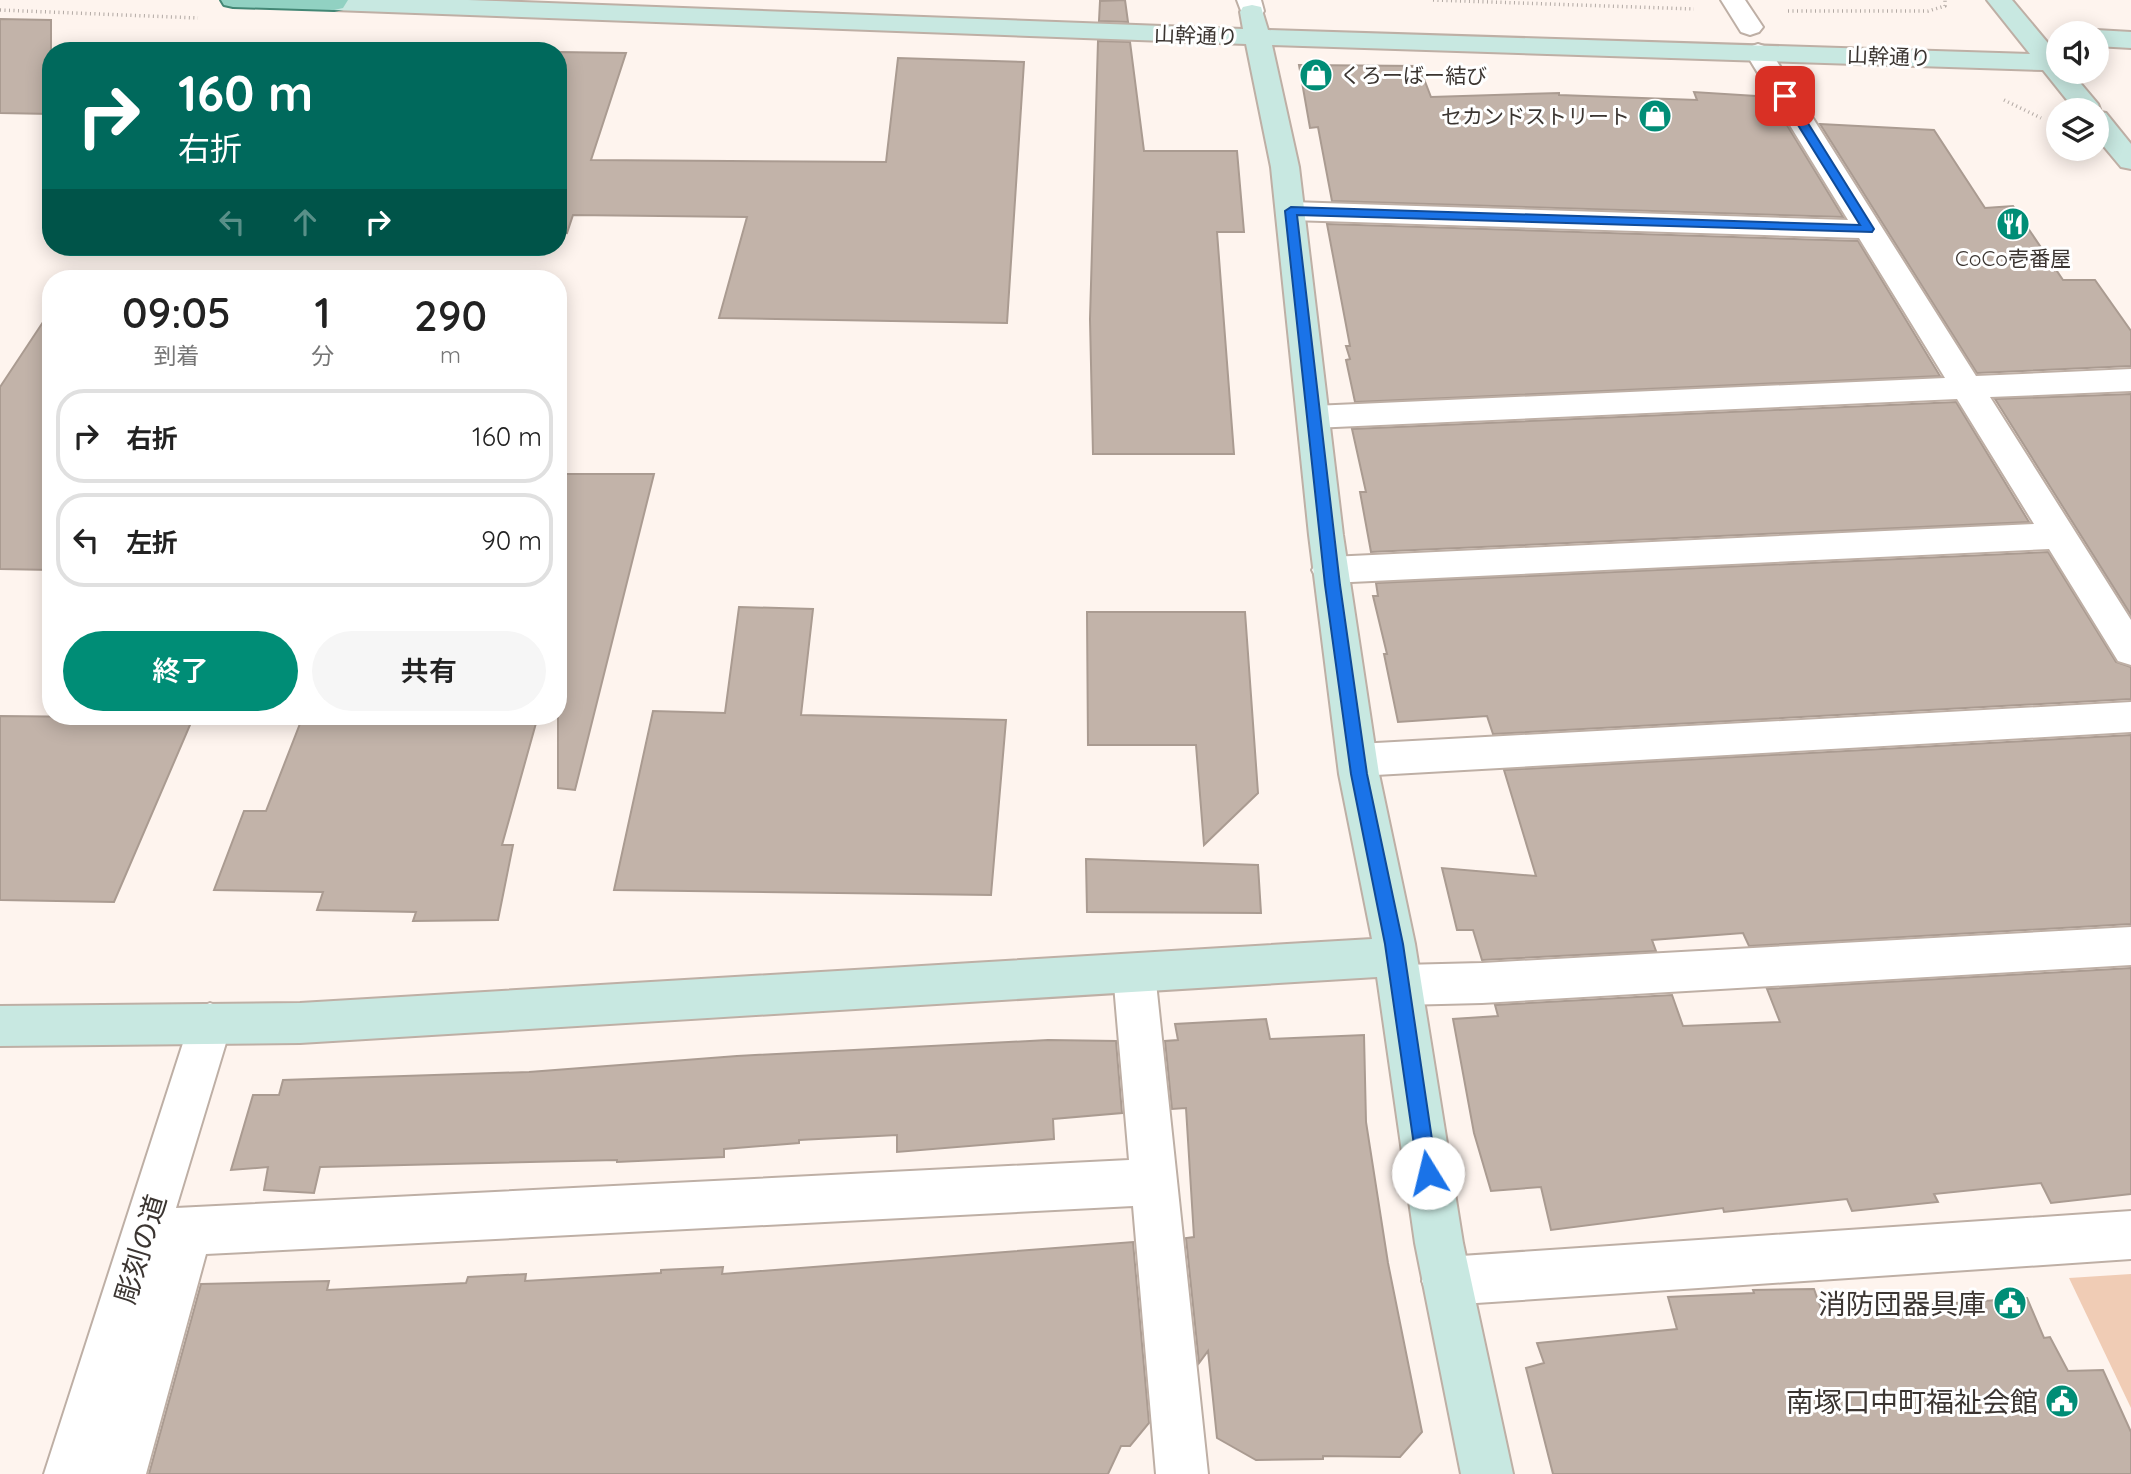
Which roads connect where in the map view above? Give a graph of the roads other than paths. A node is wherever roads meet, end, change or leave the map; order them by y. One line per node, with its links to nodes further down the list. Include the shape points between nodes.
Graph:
1 (233, 0): 4 (main road)
2 (1733, 0): 12 (street)
3 (1999, 0): 9 (street)
4 (335, 2): 5 (street, 山幹通り)
5 (1251, 14): 12 (street, 山幹通り); 18 (street, via 1278,129)
6 (1716, 26): 12 (street, 山幹通り)
7 (1777, 28): 12 (street, 山幹通り)
8 (1991, 35): 9 (street)
9 (2028, 36): 10 (street); 14 (street)
10 (2046, 37)
11 (2109, 39): 13 (street)
12 (1754, 40): 15 (street, 山幹通り); 19 (street)
13 (2131, 40)
14 (2046, 55)
15 (2046, 62)
16 (2109, 135): 17 (street)
17 (2131, 161)
18 (1291, 211): 19 (street); 22 (street)
19 (1868, 229): 21 (street)
20 (2131, 380): 21 (street)
21 (1966, 387): 22 (street); 23 (street)
22 (1313, 417): 24 (street)
23 (2059, 536): 24 (street); 25 (street)
24 (1330, 570): 27 (street)
25 (2131, 651)
26 (2131, 717): 27 (street)
27 (1358, 760): 29 (street)
28 (2131, 946): 29 (street, via 1482,983)
29 (1398, 971): 30 (street); 36 (street)
30 (1133, 973): 31 (street, via 300,1023); 33 (street)
31 (210, 1023): 32 (street); 34 (street, 彫刻の道)
32 (0, 1026)
33 (1154, 1182): 34 (street); 39 (street)
34 (167, 1231): 37 (street, 彫刻の道); 38 (street)
35 (2131, 1235): 36 (street)
36 (1446, 1281): 40 (street)
37 (71, 1474)
38 (120, 1474)
39 (1182, 1474)
40 (1487, 1474)

